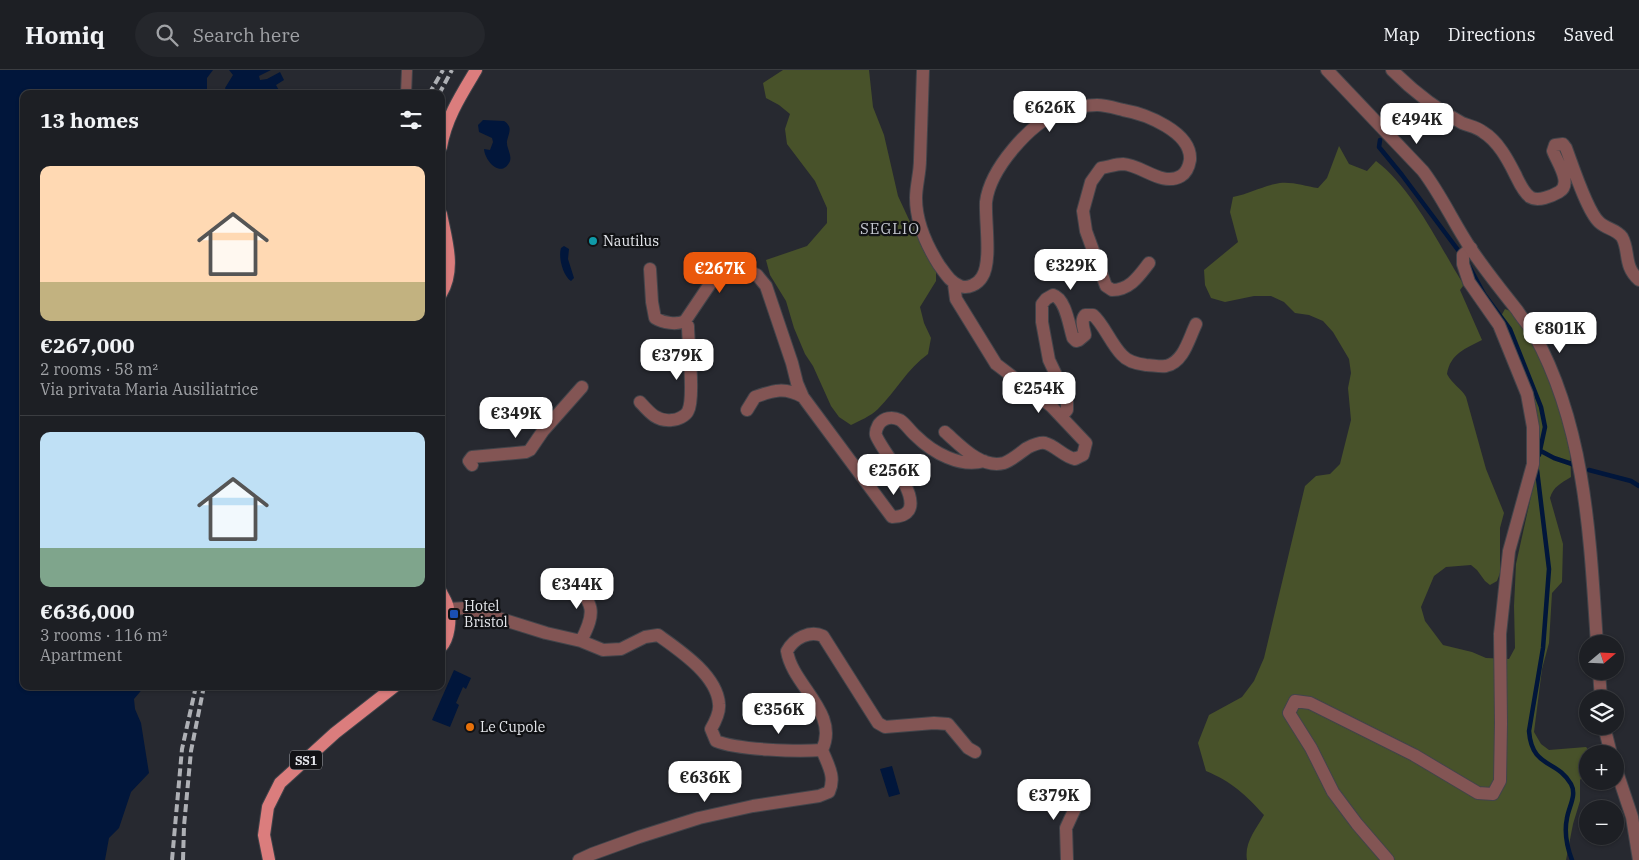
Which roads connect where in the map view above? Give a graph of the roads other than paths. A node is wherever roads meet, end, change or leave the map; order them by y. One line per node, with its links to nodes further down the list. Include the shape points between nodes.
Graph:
1 (407, 70): 6 (street)
2 (476, 70): 7 (main road, via 453,108)
3 (923, 70): 14 (street, via 920,171 916,198 918,216 931,252)
4 (1327, 70): 9 (street, via 1424,172)
5 (1392, 70): 13 (street, via 1428,103 1463,124 1483,131 1506,158 1531,197 1541,199 1563,189 1566,182 1553,151 1555,145 1563,144 1592,213 1600,223 1623,239 1627,261)
6 (406, 90)
7 (445, 129)
8 (445, 237): 12 (main road, via 450,265)
9 (1471, 248): 28 (street, via 1533,332 1566,405 1582,490 1592,569); 39 (street, via 1463,255 1469,282 1499,325 1527,394 1533,427 1533,464 1509,552 1500,634 1500,781 1493,794 1478,793 1414,755 1310,703 1295,701 1289,713 1333,792)
10 (1149, 262): 14 (street, via 1125,289 1112,290 1106,286 1084,221 1083,212 1091,182 1101,168 1123,164 1162,178 1178,178 1190,164 1190,151 1183,139 1158,122 1130,111 1097,105 1061,111 1048,118 1029,130 1005,159 986,201 987,256 983,276 976,284 964,288)
11 (650, 269): 15 (street, via 655,318)
12 (445, 274)
13 (1639, 280)
14 (954, 284): 21 (street, via 956,299 996,364)
15 (685, 321): 18 (street, via 712,281 725,272 742,268 757,275 766,286); 19 (street, via 688,326 690,384 688,412 674,420 663,420 651,415)
16 (1196, 324): 21 (street, via 1183,353 1175,362 1165,366 1134,363 1123,357 1093,315 1083,317 1085,336 1076,341 1059,298 1049,296 1042,304 1042,322 1049,360 1067,398 1067,410)
17 (582, 387): 24 (street, via 530,450 472,458 469,461)
18 (803, 397): 20 (street, via 791,390 772,391 755,397); 23 (street, via 892,517 903,515 910,508 911,498 876,436 876,429 887,418 901,421 916,437 939,453 963,463)
19 (640, 402)
20 (747, 410)
21 (1062, 416): 23 (street, via 1086,443 1086,450 1079,459 1068,458 1040,443 1003,463)
22 (945, 432): 23 (street)
23 (984, 461)
24 (472, 466)
25 (572, 579): 30 (street, via 588,598 591,607 589,623)
26 (445, 602): 27 (main road)
27 (448, 609): 29 (main road, via 449,628); 30 (street, via 466,608)
28 (1596, 635)
29 (445, 641)
30 (581, 641): 32 (street, via 603,650 621,649 645,637 658,635 703,672 715,690 720,705 710,729 716,740 727,745 753,748)
31 (390, 690): 36 (main road, SS1, via 280,783 268,807 264,835)
32 (822, 750): 33 (street, via 826,742 825,726 819,708 804,687 787,651 796,640 816,633 823,636 878,723 885,728 948,724); 37 (street, via 832,775 833,784 829,792 699,818)
33 (975, 752)
34 (1623, 790): 40 (street, via 1632,817)
35 (1083, 791): 38 (street, via 1066,828)
36 (269, 860)
37 (579, 860)
38 (1067, 860)
39 (1388, 860)
40 (1639, 860)

